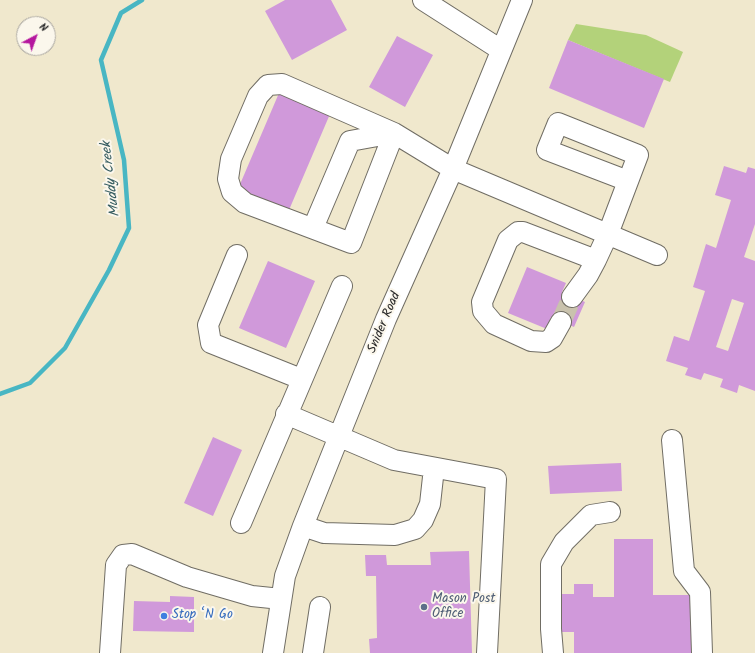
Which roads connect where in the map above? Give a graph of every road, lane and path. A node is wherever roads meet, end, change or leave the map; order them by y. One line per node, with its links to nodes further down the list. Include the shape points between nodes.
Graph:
1 (423, 0): 3 (street)
2 (522, 0): 3 (street, Snider Road)
3 (501, 50): 5 (street, Snider Road)
4 (394, 133): 5 (street); 7 (street, via 350,141); 7 (street, via 351,243); 7 (street, via 282,84 268,85 258,96 231,159 228,179 232,192 245,203)
5 (453, 169): 8 (street); 17 (street, Snider Road, via 386,319)
6 (628, 181): 8 (street)
7 (313, 228)
8 (608, 234): 10 (street); 11 (street)
9 (237, 255): 15 (street, via 208,325 211,343)
10 (657, 255)
11 (596, 260): 13 (street); 14 (street, via 523,232 518,232 508,240 482,302 483,311 494,324 531,341 546,342 552,338)
12 (342, 286): 15 (street)
13 (572, 297)
14 (562, 322)
15 (301, 379): 16 (street)
16 (286, 414): 17 (street); 21 (street)
17 (339, 436): 19 (street, via 394,460); 22 (street, Snider Road)
18 (672, 440): 30 (street, via 684,572 700,592)
19 (434, 468): 22 (street, via 430,504 415,530 395,535 324,533); 28 (street, via 496,479)
20 (610, 512): 29 (street, via 590,515 564,542 551,564)
21 (241, 523)
22 (303, 526): 23 (street, Snider Road, via 285,576)
23 (281, 599): 25 (street, via 252,596 187,577 132,554 123,554 116,565); 26 (street, Snider Road)
24 (320, 607): 27 (street)
25 (110, 653)
26 (273, 653)
27 (313, 653)
28 (487, 653)
29 (553, 653)
30 (702, 653)

